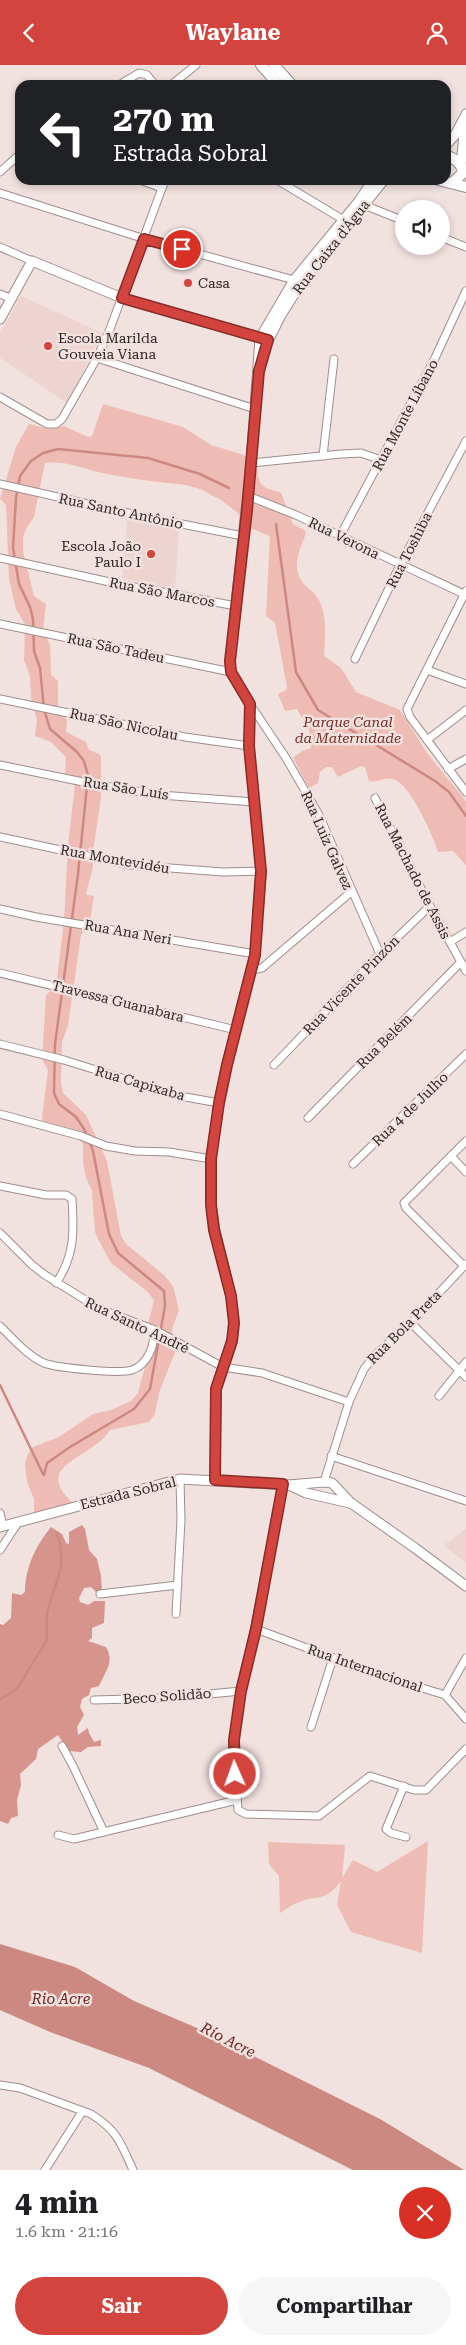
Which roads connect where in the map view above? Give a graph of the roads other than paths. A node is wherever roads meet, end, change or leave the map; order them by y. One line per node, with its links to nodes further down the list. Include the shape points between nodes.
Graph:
1 (196, 65): 6 (street)
2 (261, 65): 7 (main road)
3 (274, 65): 8 (main road)
4 (127, 80): 5 (street, via 139,73)
5 (151, 80)
6 (176, 80)
7 (274, 80)
8 (288, 80)
9 (466, 114): 10 (street); 13 (street)
10 (451, 139)
11 (15, 158): 14 (street)
12 (451, 159): 13 (main road)
13 (463, 168): 15 (main road, via 463,173)
14 (0, 171)
15 (452, 183): 21 (main road)
16 (154, 185): 22 (street)
17 (163, 185): 22 (street)
18 (285, 185): 26 (street)
19 (370, 185): 26 (street, Rua Caixa d'Água)
20 (380, 185): 24 (street, Rua Caixa d'Água)
21 (466, 187)
22 (162, 188): 27 (street)
23 (0, 193): 27 (street)
24 (364, 205): 25 (street); 26 (street, Rua Caixa d'Água)
25 (395, 217)
26 (346, 222): 32 (street, Rua Caixa d'Água); 40 (street, Rua Caixa d'Água)
27 (144, 239): 32 (street); 35 (street)
28 (450, 241): 30 (street)
29 (0, 247): 31 (street)
30 (466, 247)
31 (32, 261): 35 (street); 36 (street)
32 (294, 280): 37 (street, Rua Caixa d'Água)
33 (466, 291): 47 (street, Rua Monte Líbano, via 435,359)
34 (0, 294): 36 (street)
35 (122, 298): 39 (street); 41 (street)
36 (12, 299): 38 (street)
37 (271, 317): 39 (street, via 254,332); 40 (street, Rua Caixa d'Água)
38 (0, 319)
39 (243, 334): 40 (street)
40 (264, 339): 44 (street, Rua Caixa d'Água)
41 (98, 357): 43 (street, via 56,424 47,424); 44 (street)
42 (334, 359): 46 (street)
43 (0, 397)
44 (255, 409): 48 (street, Rua Caixa d'Água)
45 (466, 441): 54 (street, Rua Toshiba)
46 (323, 456): 47 (street, via 361,453); 48 (street)
47 (381, 460): 52 (street, Rua Monte Líbano)
48 (252, 463): 50 (street, Rua Caixa d'Água)
49 (0, 484): 51 (street, Rua Santo Antônio)
50 (248, 496): 51 (street, Rua Caixa d'Água); 52 (street, Rua Verona)
51 (243, 536): 56 (street, Rua Caixa d'Água)
52 (340, 536): 54 (street, Rua Verona)
53 (2, 558): 56 (street, Rua São Marcos)
54 (400, 565): 55 (street, Rua Verona); 58 (street, Rua Toshiba)
55 (465, 594): 59 (street)
56 (236, 606): 60 (street, Rua Caixa d'Água)
57 (0, 624): 60 (street, Rua São Tadeu)
58 (355, 659)
59 (427, 670): 61 (street); 65 (street, via 407,709)
60 (231, 672): 63 (street)
61 (466, 684)
62 (0, 699): 66 (street, Rua São Nicolau, via 185,737)
63 (250, 704): 66 (street); 75 (street, Rua Luiz Galvez, via 319,815)
64 (466, 710): 65 (street)
65 (427, 740): 69 (street)
66 (249, 746): 72 (street)
67 (466, 759): 69 (street)
68 (0, 765): 72 (street, Rua São Luís, via 160,795)
69 (448, 769): 70 (street)
70 (466, 792)
71 (375, 798): 76 (street, Rua Machado de Assis)
72 (254, 802): 74 (street)
73 (0, 837): 74 (street, Rua Montevidéu, via 85,856 164,868 222,873)
74 (261, 871): 81 (street)
75 (351, 891): 80 (street, Rua Luiz Galvez); 83 (street, via 262,968)
76 (430, 906): 79 (street, Rua Machado de Assis); 80 (street, Rua Vicente Pinzón)
77 (0, 909): 81 (street, Rua Ana Neri)
78 (466, 932): 79 (street)
79 (450, 942): 82 (street, Rua Machado de Assis)
80 (380, 954): 89 (street, Rua Vicente Pinzón)
81 (255, 955): 83 (street)
82 (460, 963): 84 (street, Rua Machado de Assis); 92 (street, Rua Belém)
83 (252, 970): 86 (street)
84 (466, 971)
85 (0, 973): 86 (street, Travessa Guanabara)
86 (236, 1030): 90 (street)
87 (0, 1044): 90 (street, Rua Capixaba, via 61,1059 180,1096)
88 (466, 1054): 96 (street, Rua 4 de Julho)
89 (274, 1065)
90 (219, 1103): 95 (street)
91 (0, 1114): 95 (street, via 102,1144)
92 (308, 1118)
93 (466, 1141): 94 (street)
94 (451, 1156): 97 (street); 100 (street, via 404,1203)
95 (211, 1159): 106 (street, via 214,1230 231,1296 234,1323)
96 (353, 1164)
97 (466, 1171)
98 (0, 1186): 101 (street, via 46,1195 66,1195 72,1199 72,1250)
99 (0, 1233): 101 (street, Rua Santo André, via 32,1265)
100 (465, 1265): 102 (street, Rua Bola Preta)
101 (56, 1283): 104 (street, Rua Santo André, via 100,1309)
102 (411, 1323): 107 (street); 110 (street, Rua Bola Preta, via 364,1369)
103 (0, 1326): 104 (street, via 43,1362 72,1369 126,1371 137,1368 146,1359 154,1341)
104 (154, 1330): 106 (street, Rua Santo André)
105 (466, 1362): 107 (street)
106 (223, 1367): 110 (street, Rua Santo André, via 262,1373); 113 (street, via 216,1389)
107 (458, 1370): 108 (street); 109 (street)
108 (466, 1377)
109 (440, 1396)
110 (349, 1402): 111 (street, Rua Bola Preta)
111 (331, 1456): 114 (street, Rua Bola Preta); 120 (street)
112 (180, 1479): 113 (street, Estrada Sobral); 123 (street, Estrada Sobral); 126 (street)
113 (215, 1480): 116 (street, Estrada Sobral)
114 (324, 1481): 115 (street, Estrada Sobral); 117 (street, Estrada Sobral)
115 (310, 1482): 116 (street, Estrada Sobral); 118 (street)
116 (286, 1485): 118 (street, Estrada Sobral); 130 (street)
117 (336, 1487): 119 (street); 121 (street, Estrada Sobral)
118 (306, 1493): 119 (street, Estrada Sobral)
119 (332, 1498): 121 (street, Estrada Sobral)
120 (466, 1501)
121 (351, 1503): 127 (street, Estrada Sobral)
122 (0, 1513): 124 (street)
123 (23, 1520): 124 (street, Estrada Sobral); 125 (street)
124 (1, 1527)
125 (0, 1550)
126 (178, 1585): 128 (street); 129 (street)
127 (466, 1586)
128 (100, 1593)
129 (176, 1614)
130 (256, 1629): 131 (street, Rua Internacional); 133 (street)
131 (332, 1658): 134 (street, Rua Internacional); 137 (street)
132 (466, 1658): 134 (street)
133 (241, 1691): 135 (street, Beco Solidão); 141 (street, via 234,1740)
134 (445, 1695): 136 (street)
135 (94, 1700)
136 (466, 1719)
137 (311, 1727)
138 (62, 1746): 142 (street)
139 (466, 1749): 140 (street, via 426,1790)
140 (404, 1787): 141 (street, via 368,1776 319,1816 246,1815 238,1810); 144 (street, via 386,1830)
141 (236, 1800): 142 (street)
142 (104, 1832): 143 (street, via 74,1839)
143 (58, 1835)
144 (406, 1837)
145 (0, 2085): 146 (street, via 20,2088)
146 (82, 2112): 147 (street); 148 (street, via 95,2117 113,2131)
147 (45, 2170)
148 (133, 2170)

